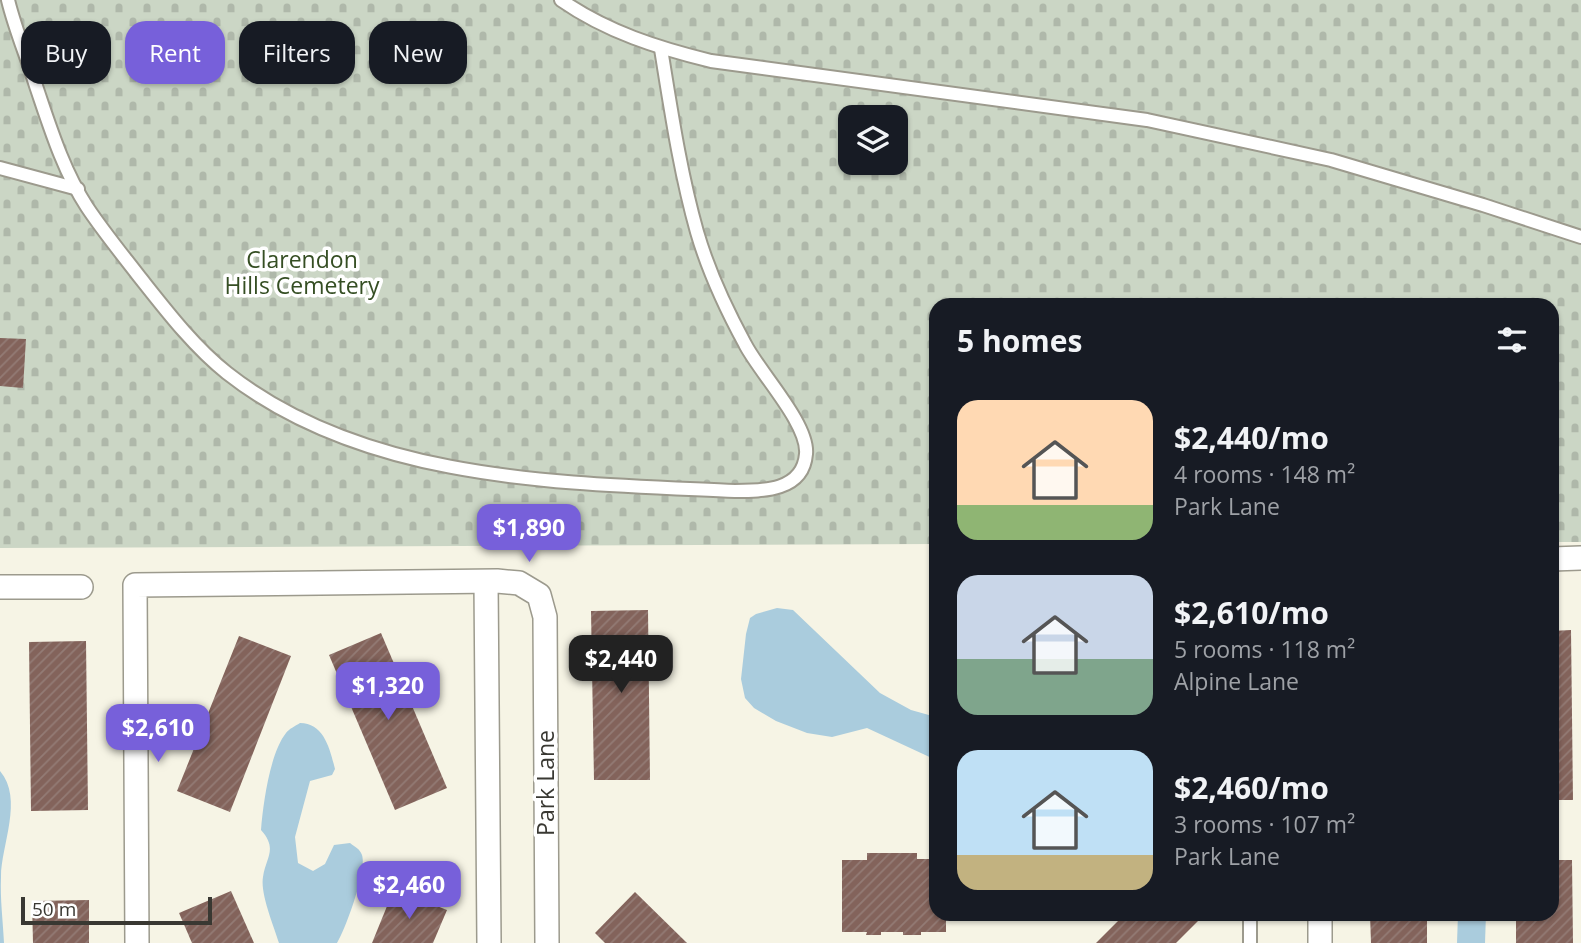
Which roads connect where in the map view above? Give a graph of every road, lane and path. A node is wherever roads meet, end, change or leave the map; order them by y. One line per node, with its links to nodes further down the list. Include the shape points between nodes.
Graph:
1 (8, 0): 5 (lane, via 58,151)
2 (561, 0): 3 (lane, via 622,34)
3 (661, 49): 5 (lane, via 697,233 746,346 804,438 806,454 800,473 785,486 735,491 562,483 462,470 404,457 323,430 272,405 226,372 169,313); 6 (lane, via 712,61 1147,120 1331,160)
4 (0, 168): 5 (lane)
5 (78, 190)
6 (1581, 237)
7 (1581, 558): 8 (street)
8 (1559, 559)
9 (486, 582): 14 (street, Park Lane, via 135,585); 15 (street); 16 (street, Park Lane, via 519,583 538,595 545,617)
10 (0, 587): 11 (street)
11 (81, 587)
12 (1250, 921): 17 (lane)
13 (1320, 921): 18 (street)
14 (137, 943)
15 (489, 943)
16 (547, 943)
17 (1250, 943)
18 (1320, 943)

